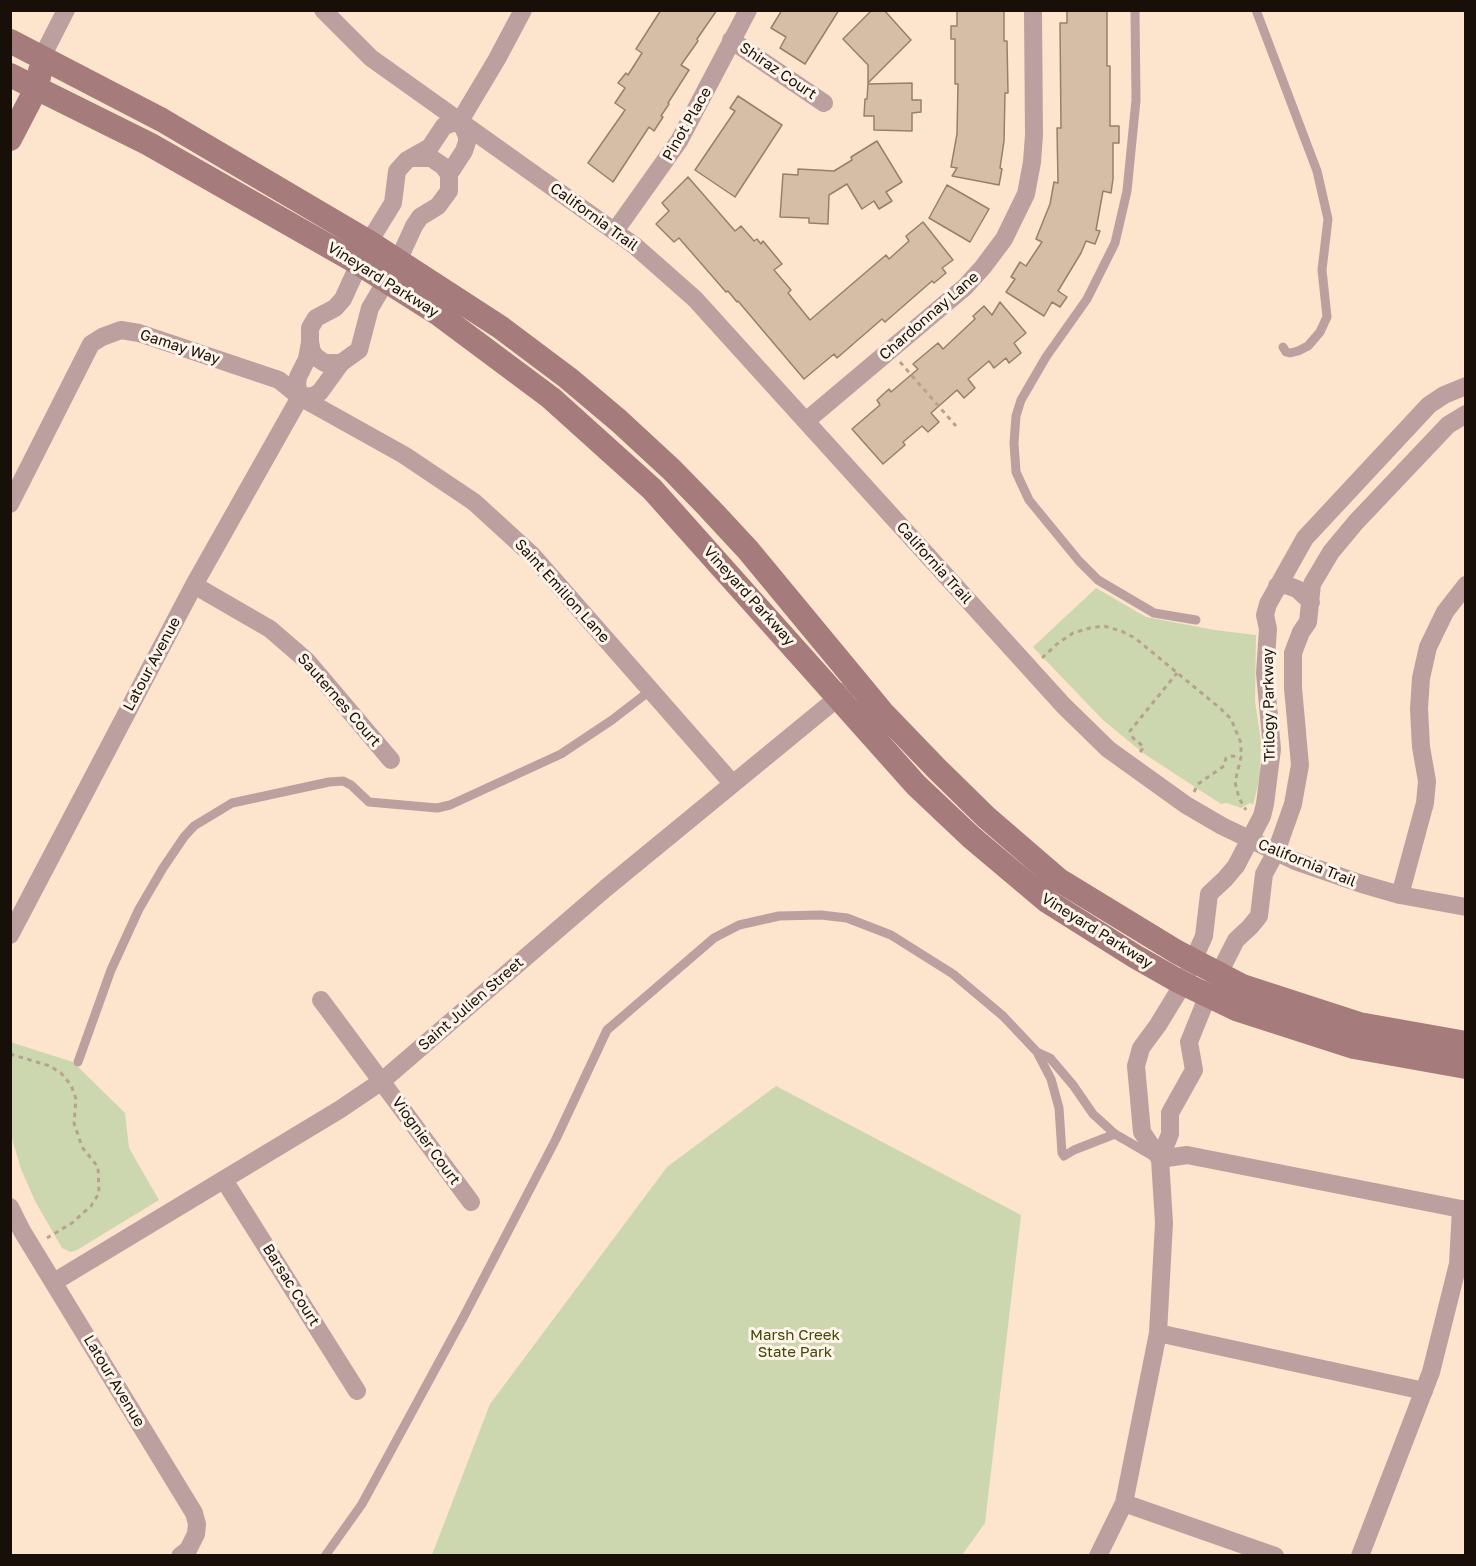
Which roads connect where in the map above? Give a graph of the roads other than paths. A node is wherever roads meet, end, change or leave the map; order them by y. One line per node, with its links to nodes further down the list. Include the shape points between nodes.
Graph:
1 (66, 10): 10 (street)
2 (323, 10): 13 (street, California Trail, via 371,58)
3 (523, 10): 13 (street)
4 (748, 10): 8 (street, Pinot Place)
5 (1033, 10): 26 (street, Chardonnay Lane, via 1032,162 1026,194 1004,239 965,287)
6 (1135, 10): 32 (lane, via 1136,100 1127,191 1115,243 1087,299 1021,400 1014,443 1016,472 1029,500 1098,580 1154,613)
7 (1256, 10): 21 (lane, via 1317,171 1328,219 1322,270 1327,316 1308,346 1290,352)
8 (731, 40): 12 (street, Shiraz Court); 17 (street, Pinot Place, via 679,141)
9 (10, 41): 10 (street, Vineyard Parkway)
10 (42, 57): 11 (street); 18 (street, Vineyard Parkway, via 162,120)
11 (19, 84): 14 (street); 18 (street, Vineyard Parkway)
12 (824, 103)
13 (460, 121): 15 (street, Latour Avenue, via 444,126 430,147); 16 (street, via 467,142); 17 (street, California Trail)
14 (10, 139)
15 (414, 158): 16 (street, via 431,158); 18 (street, Latour Avenue, via 397,171 393,203)
16 (449, 174): 19 (street, via 449,191 444,200 420,217)
17 (615, 231): 26 (street, California Trail, via 695,299)
18 (364, 253): 19 (street, Vineyard Parkway); 20 (street, Latour Avenue, via 343,299 313,322)
19 (392, 271): 22 (street, via 370,308 359,350); 33 (street, Vineyard Parkway, via 500,327 619,421 748,550); 35 (street, Vineyard Parkway, via 437,313 551,398 652,489)
20 (310, 342): 22 (street, via 317,358 325,363); 24 (street, Latour Avenue, via 298,377)
21 (1283, 347)
22 (341, 363): 24 (street, via 320,392)
23 (1466, 386): 30 (street, Trilogy Parkway, via 1429,405 1305,538)
24 (300, 397): 27 (street, Gamay Way, via 279,380 247,369 140,333 112,333 91,344); 28 (street, Latour Avenue); 34 (street, Saint Emilion Lane, via 404,455 474,502 532,555)
25 (1466, 414): 31 (street, Trilogy Parkway, via 1448,425 1331,552 1317,574)
26 (806, 421): 38 (street, California Trail, via 1030,670 1108,749 1186,805)
27 (10, 504)
28 (194, 585): 36 (street, Sauternes Court, via 270,629 307,661); 42 (street, Latour Avenue)
29 (1466, 585): 40 (street, via 1445,612 1428,647 1421,678 1425,803)
30 (1277, 586): 31 (street, via 1297,589); 38 (street, Trilogy Parkway, via 1265,615 1271,763 1262,816)
31 (1311, 602): 39 (street, Trilogy Parkway, via 1308,622 1293,653 1300,765 1293,804)
32 (1196, 620)
33 (857, 682): 35 (street, Saint Julien Street); 43 (street, Vineyard Parkway, via 944,776 1059,880)
34 (651, 690): 37 (street, Saint Emilion Lane); 50 (lane, via 561,754 450,806 369,802 351,785 336,781 232,803 194,826 139,909 111,970)
35 (838, 697): 37 (street, Saint Julien Street); 45 (street, Vineyard Parkway, via 916,785 970,837 1039,894)
36 (391, 760)
37 (732, 783): 52 (street, Saint Julien Street)
38 (1249, 839): 39 (street, California Trail); 43 (street, Trilogy Parkway, via 1236,866 1209,894 1207,929)
39 (1276, 852): 40 (street, California Trail); 44 (street, Trilogy Parkway, via 1264,874 1259,916 1236,940)
40 (1400, 895): 41 (street, California Trail)
41 (1466, 907)
42 (10, 935)
43 (1193, 961): 44 (street, Vineyard Parkway); 45 (street, Trilogy Parkway)
44 (1218, 973): 46 (street, Trilogy Parkway); 48 (street, Vineyard Parkway, via 1242,986 1359,1024)
45 (1183, 984): 46 (street, Vineyard Parkway); 54 (street, Trilogy Parkway, via 1141,1048 1136,1066 1142,1132)
46 (1208, 995): 51 (street, Vineyard Parkway, via 1236,1009 1354,1047); 54 (street, Trilogy Parkway, via 1189,1042 1194,1070 1170,1113 1170,1134)
47 (321, 1000): 52 (street, Viognier Court)
48 (1466, 1043)
49 (1037, 1052): 53 (lane, via 1050,1058); 53 (lane, via 1051,1079 1059,1108 1064,1156); 65 (lane, via 1003,1016 953,974 891,934 847,918 779,916 739,925 714,938 607,1030 556,1139 458,1326 362,1504)
50 (78, 1062)
51 (1466, 1067)
52 (382, 1081): 55 (street, Saint Julien Street); 56 (street, Viognier Court)
53 (1115, 1134): 54 (lane)
54 (1160, 1159): 58 (street, via 1187,1155); 60 (street, via 1164,1222)
55 (224, 1180): 59 (street, Saint Julien Street); 61 (street, Barsac Court)
56 (471, 1202)
57 (10, 1207): 59 (street, Latour Avenue)
58 (1463, 1209): 62 (street, via 1458,1264)
59 (54, 1282): 64 (street, Latour Avenue, via 194,1513 196,1534)
60 (1158, 1332): 62 (street); 63 (street)
61 (357, 1391)
62 (1424, 1391): 68 (street)
63 (1124, 1503): 66 (street); 67 (street)
64 (180, 1556)
65 (325, 1556)
66 (1098, 1556)
67 (1275, 1556)
68 (1360, 1556)

